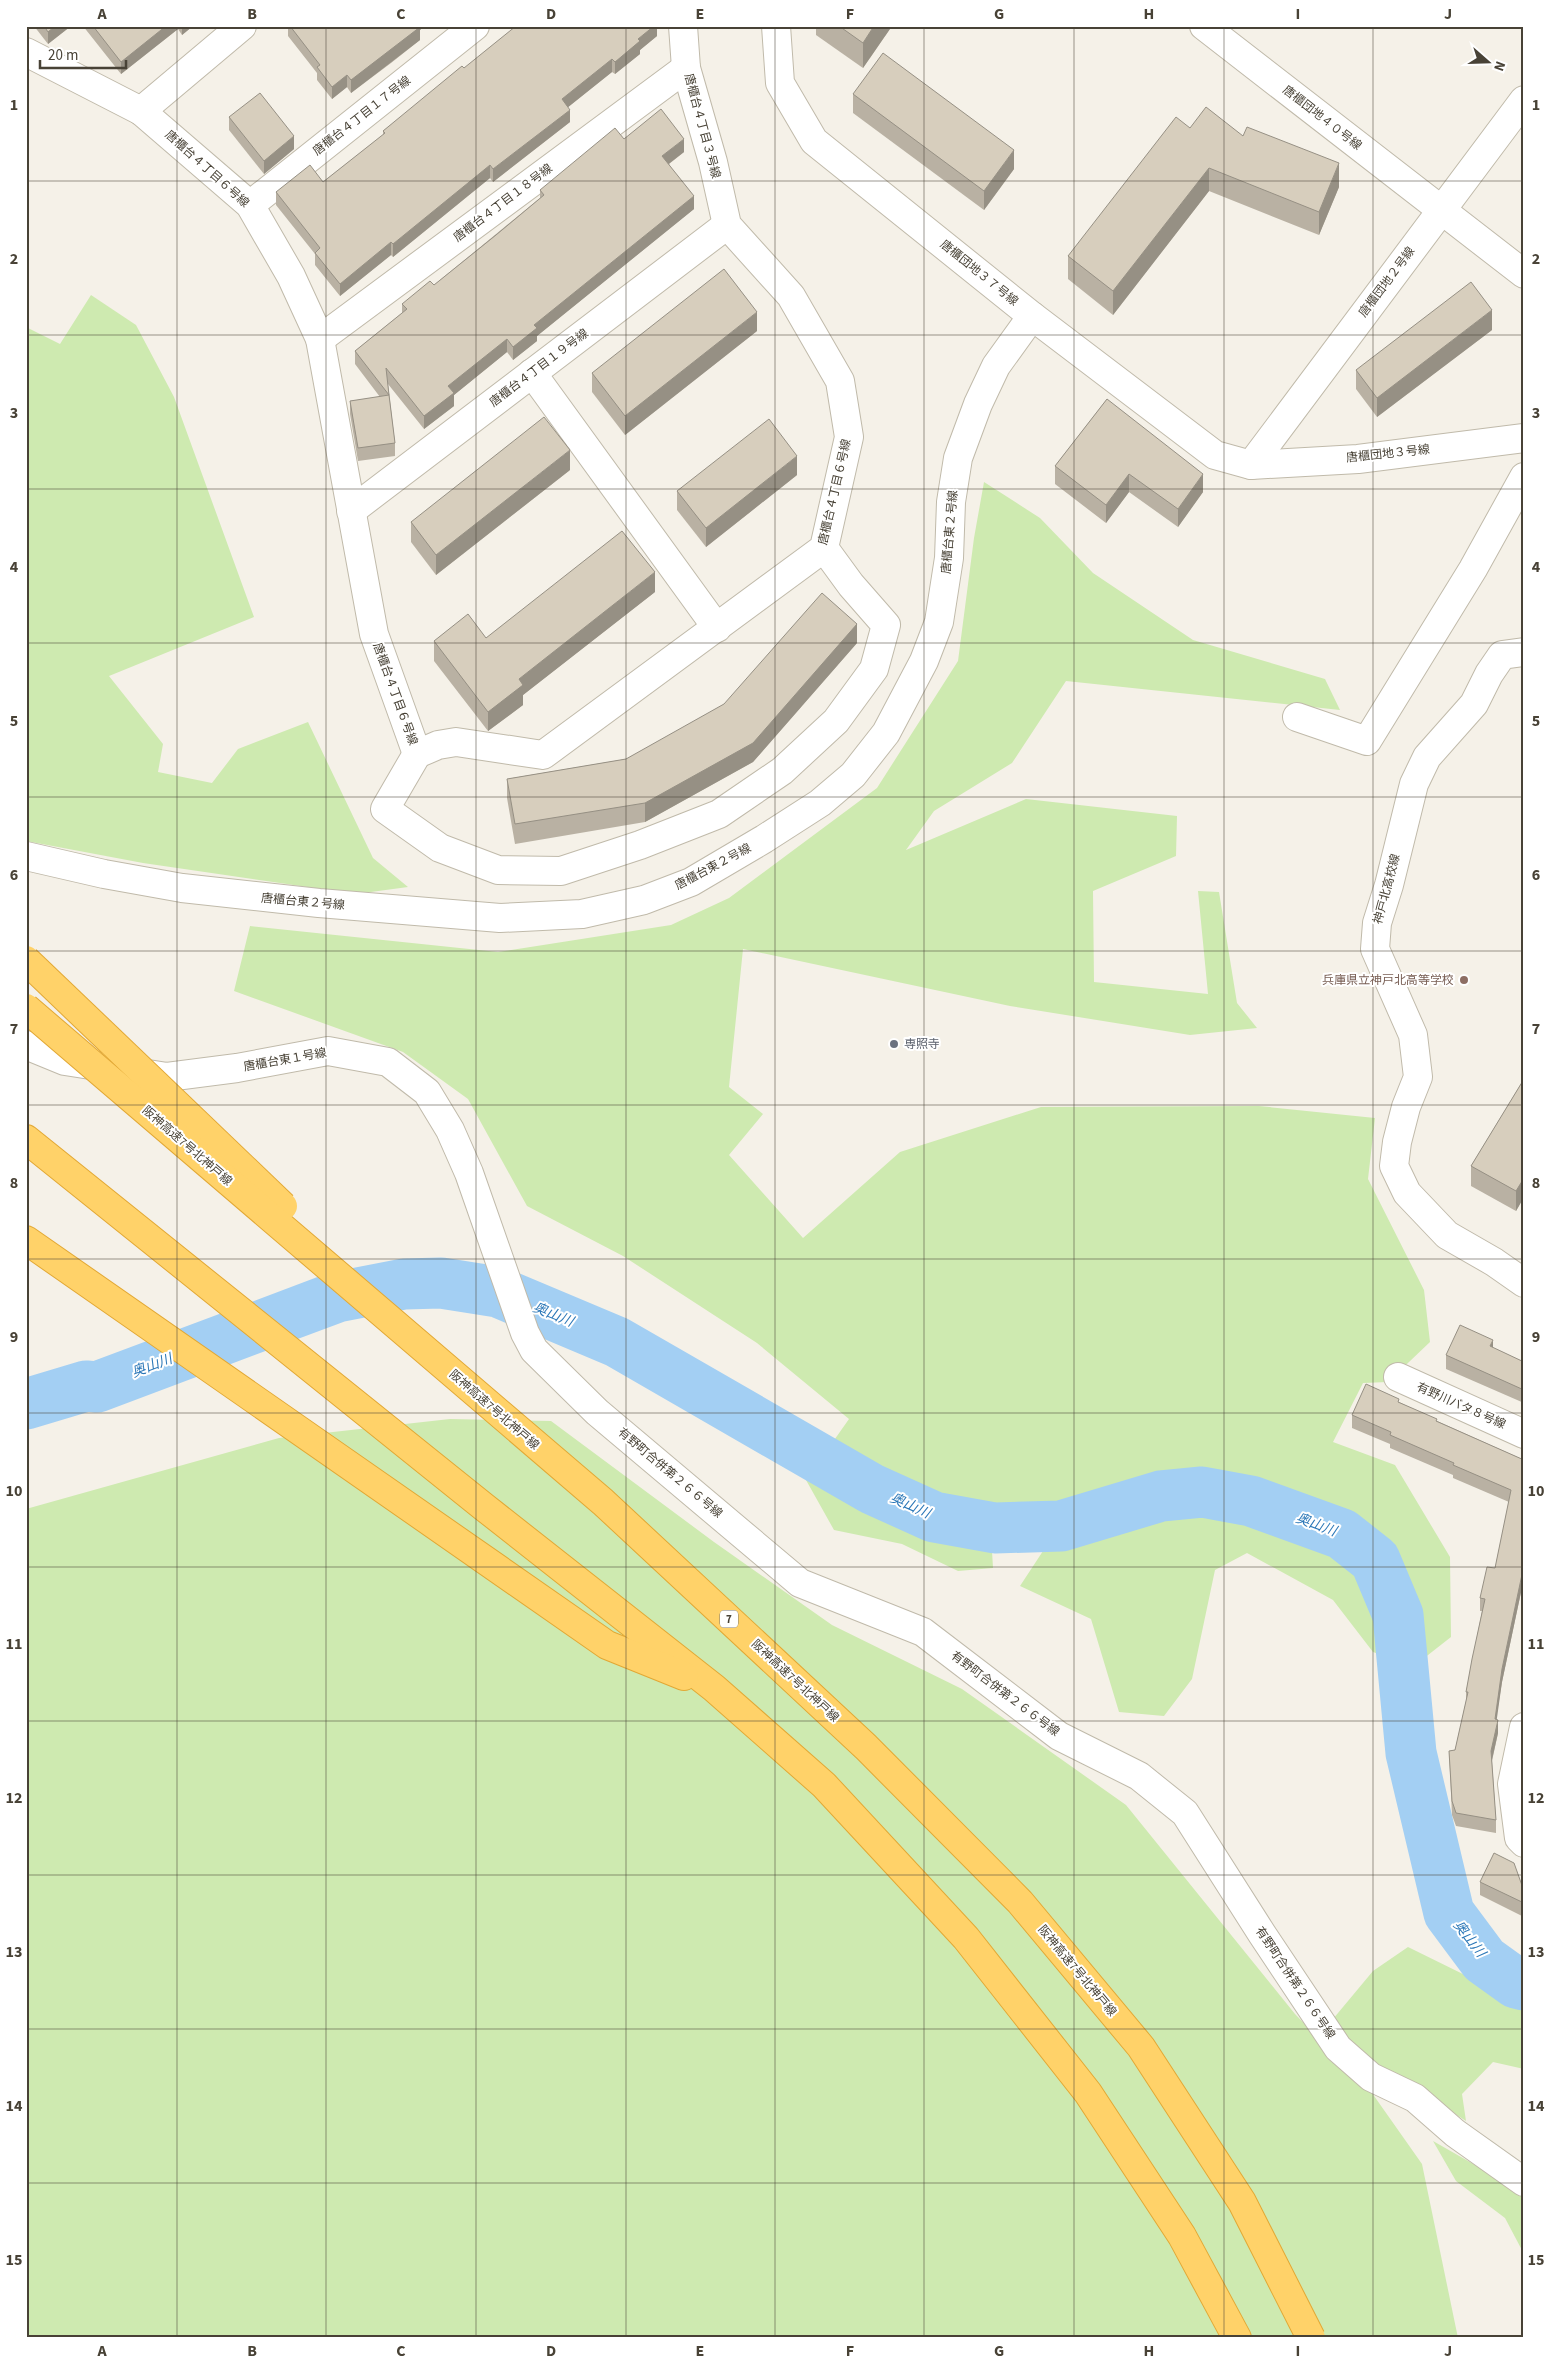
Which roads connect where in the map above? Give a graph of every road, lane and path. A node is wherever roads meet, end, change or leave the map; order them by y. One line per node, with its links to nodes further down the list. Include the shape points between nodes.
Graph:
1 (242, 26): 9 (street)
2 (475, 26): 10 (street, 唐櫃台４丁目１７号線)
3 (683, 26): 7 (street, 唐櫃台４丁目３号線)
4 (776, 26): 14 (street, 唐櫃団地３７号線, via 780,83 814,141)
5 (1204, 26): 11 (street, 唐櫃団地４０号線)
6 (26, 52): 9 (street, 唐櫃台４丁目６号線)
7 (686, 68): 12 (street, 唐櫃台４丁目３号線); 15 (street, 唐櫃台４丁目１８号線)
8 (1524, 100): 11 (street, 唐櫃団地２号線)
9 (140, 110): 10 (street, 唐櫃台４丁目６号線)
10 (250, 205): 15 (street, 唐櫃台４丁目６号線, via 291,276)
11 (1441, 210): 13 (street, 唐櫃団地４０号線); 18 (street, 唐櫃団地２号線)
12 (727, 225): 16 (street, 唐櫃台４丁目１９号線); 21 (street, 唐櫃台４丁目６号線, via 791,296 840,381 849,437)
13 (1524, 274)
14 (1032, 316): 18 (street, 唐櫃団地３７号線, via 1216,455); 26 (street, 唐櫃台東２号線, via 996,366 958,458 951,502 949,558 939,622 924,661 886,733 853,775 820,803 691,882 644,900 582,914 500,918 182,888)
15 (320, 339): 20 (street, 唐櫃台４丁目６号線)
16 (532, 373): 20 (street, 唐櫃台４丁目１９号線); 22 (street)
17 (1524, 438): 18 (street, 唐櫃団地３号線, via 1358,459)
18 (1251, 464)
19 (1524, 477): 24 (street, via 1473,569 1367,741)
20 (351, 511): 25 (street, 唐櫃台４丁目６号線, via 374,634)
21 (824, 548): 22 (street, 唐櫃台４丁目６号線); 25 (street, via 851,586 886,625 874,669 836,722 782,771 719,814 562,871 498,870 440,848 385,809)
22 (718, 628): 25 (street, 唐櫃台４丁目６号線, via 543,755 456,742)
23 (1524, 652): 32 (street, 神戸北高校線, via 1502,655 1488,674 1474,704 1427,758 1414,784 1377,923 1375,949 1413,1035 1418,1077 1406,1107 1394,1166 1407,1193 1447,1235)
24 (1297, 717)
25 (417, 754)
26 (26, 856)
27 (26, 960): 35 (highway, bridge)
28 (26, 1008): 35 (highway, 阪神高速7号北神戸線 / 7, bridge)
29 (26, 1045): 33 (street, 唐櫃台東１号線, via 65,1061 167,1077 328,1051 388,1062 427,1092 450,1130 469,1174)
30 (26, 1138): 37 (highway)
31 (26, 1240): 37 (highway, via 607,1645)
32 (1524, 1283)
33 (525, 1333): 40 (street, 有野町合併第２６６号線, via 534,1350 597,1412 800,1583 923,1632 1059,1736 1138,1776 1185,1813 1338,2048 1371,2077 1415,2098 1455,2133)
34 (1398, 1377): 36 (street, 有野川バタ８号線)
35 (509, 1422): 42 (highway, 阪神高速7号北神戸線 / 7, bridge, via 603,1502 859,1740 1020,1902 1141,2047 1242,2202)
36 (1524, 1434)
37 (714, 1688): 41 (highway, via 824,1785 966,1938 1088,2093 1182,2236)
38 (1524, 1726): 39 (street, via 1512,1784 1519,1838)
39 (1524, 1843)
40 (1524, 2182)
41 (1238, 2338)
42 (1311, 2338)

